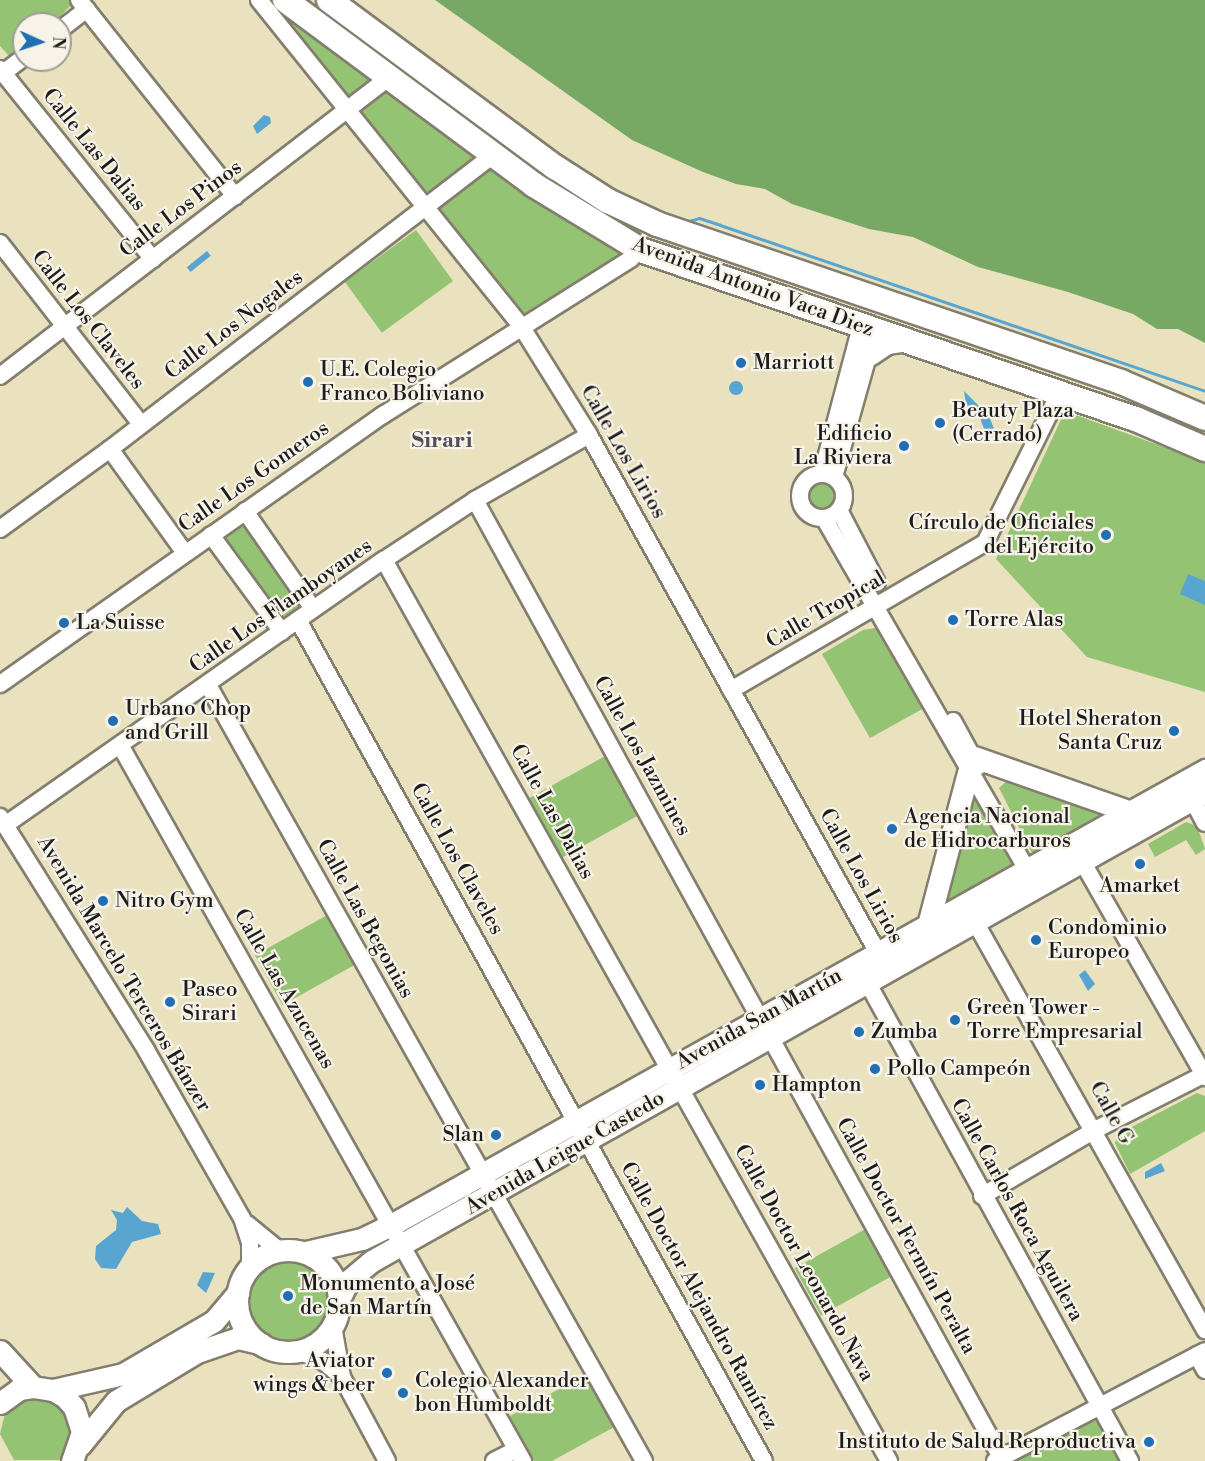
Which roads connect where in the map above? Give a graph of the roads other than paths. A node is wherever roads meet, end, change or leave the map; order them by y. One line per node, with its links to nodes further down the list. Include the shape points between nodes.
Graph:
1 (259, 0): 8 (street, Calle Los Lirios)
2 (285, 0): 7 (highway, Avenida Antonio Vaca Diez)
3 (329, 0): 21 (highway, Avenida Antonio Vaca Diez, via 555,167 648,220)
4 (83, 5): 5 (street); 10 (street)
5 (72, 17)
6 (2, 71): 13 (street, Calle Las Dalias)
7 (389, 78): 8 (street, Calle Los Pinos); 9 (highway, Avenida Antonio Vaca Diez)
8 (345, 112): 10 (street, Calle Los Pinos); 11 (street, Calle Los Lirios)
9 (493, 154): 11 (street, Calle Los Nogales); 17 (highway, Avenida Antonio Vaca Diez, via 588,221 641,250)
10 (235, 196): 13 (street, Calle Los Pinos)
11 (423, 208): 16 (street, Calle Los Lirios); 24 (street, Calle Los Nogales)
12 (0, 243): 15 (street, Calle Los Claveles)
13 (153, 259): 15 (street, Calle Los Pinos)
14 (631, 259): 16 (street, Calle Los Gomeros)
15 (66, 326): 20 (street, Calle Los Pinos); 24 (street, Calle Los Claveles)
16 (522, 326): 25 (street, Calle Los Lirios); 31 (street, Calle Los Gomeros, via 382,415)
17 (868, 328): 18 (highway, Avenida Antonio Vaca Diez); 19 (street); 28 (street)
18 (901, 340): 19 (highway, via 880,344); 22 (highway, Avenida Antonio Vaca Diez)
19 (868, 354): 28 (street)
20 (0, 376)
21 (1120, 382): 22 (highway, via 1078,372 1065,380); 23 (highway, Avenida Antonio Vaca Diez)
22 (1059, 394): 27 (highway, Avenida Antonio Vaca Diez, via 1138,420); 37 (street, Calle Tropical, via 985,543)
23 (1205, 418)
24 (141, 424): 26 (street, Calle Los Nogales)
25 (589, 435): 29 (street, Calle Los Flamboyanes); 43 (street, Calle Los Lirios)
26 (110, 449): 33 (street, Calle Los Nogales); 35 (street)
27 (1205, 449)
28 (828, 475): 30 (street, via 844,492); 32 (street, via 806,480 799,497 807,513)
29 (476, 500): 36 (street, Calle Los Flamboyanes); 58 (street, Calle Los Jazmines)
30 (839, 510): 32 (street); 37 (street)
31 (245, 511): 34 (street, Calle Los Gomeros); 38 (street)
32 (824, 518): 37 (street)
33 (0, 529)
34 (211, 535): 35 (street, Calle Los Gomeros); 40 (street)
35 (185, 553): 41 (street, Calle Los Gomeros)
36 (384, 560): 38 (street, Calle Los Flamboyanes); 60 (street, Calle Las Dalias)
37 (883, 605): 43 (street, Calle Tropical); 45 (street)
38 (313, 609): 39 (street, Calle Los Flamboyanes)
39 (298, 620): 40 (street, Calle Los Flamboyanes); 61 (street, Calle Los Claveles)
40 (282, 632): 42 (street, Calle Los Flamboyanes)
41 (0, 684)
42 (208, 685): 44 (street, Calle Los Flamboyanes); 64 (street, Calle Las Begonias)
43 (731, 690): 56 (street, Calle Los Lirios)
44 (120, 745): 49 (street, Calle Los Flamboyanes); 68 (street, Calle Las Azucenas)
45 (974, 770): 48 (main road); 53 (street); 55 (main road)
46 (1205, 770): 48 (main road, Avenida San Martín)
47 (1198, 796): 50 (street); 51 (main road, Avenida San Martín)
48 (1131, 812): 51 (main road, Avenida San Martín)
49 (3, 821): 67 (street, Avenida Marcelo Terceros Bánzer, via 146,1050)
50 (1205, 823)
51 (1111, 835): 52 (main road, Avenida San Martín); 53 (main road, Avenida San Martín)
52 (1082, 861): 54 (main road, Avenida San Martín); 59 (street)
53 (1027, 869): 55 (main road, Avenida San Martín)
54 (974, 920): 56 (main road, Avenida San Martín); 62 (street, Calle G)
55 (928, 925): 56 (main road, Avenida San Martín)
56 (882, 961): 57 (main road, Avenida San Martín); 58 (main road, Avenida San Martín)
57 (866, 980): 58 (main road); 66 (street, Calle Carlos Roca Aguilera)
58 (765, 1026): 60 (main road, Avenida San Martín); 87 (street, Calle Doctor Fermín Peralta)
59 (1204, 1075): 62 (street)
60 (674, 1078): 61 (main road, Avenida San Martín); 63 (main road, Avenida Leigue Castedo); 92 (street, Calle Doctor Leonardo Nava)
61 (578, 1121): 63 (street, Calle Doctor Alejandro Ramírez); 64 (main road, Avenida San Martín)
62 (1095, 1130): 66 (street); 76 (street, Calle G)
63 (588, 1141): 65 (main road, Avenida Leigue Castedo); 91 (street, Calle Doctor Alejandro Ramírez)
64 (482, 1175): 65 (street, Calle Las Begonias); 68 (main road, Avenida San Martín)
65 (493, 1194): 69 (main road, Avenida Leigue Castedo); 90 (street, Calle Las Begonias)
66 (982, 1196): 84 (street, Calle Carlos Roca Aguilera)
67 (242, 1218): 70 (street, Avenida Marcelo Terceros Bánzer, via 259,1237); 72 (street, Avenida Marcelo Terceros Bánzer, via 250,1242)
68 (391, 1225): 69 (street, Calle Las Azucenas); 71 (main road, Avenida San Martín, via 362,1239)
69 (402, 1245): 74 (main road, Avenida Leigue Castedo, via 359,1271); 86 (street, Calle Las Azucenas)
70 (280, 1251): 71 (main road); 72 (main road)
71 (306, 1252): 74 (main road, via 327,1268)
72 (250, 1266): 73 (main road)
73 (238, 1292): 77 (main road, via 242,1321); 82 (main road, via 214,1321 123,1374)
74 (338, 1301): 75 (main road)
75 (333, 1326): 79 (main road, via 317,1343); 81 (street)
76 (1205, 1330)
77 (260, 1343): 79 (main road); 85 (main road, via 238,1338 197,1352 117,1401)
78 (0, 1351): 82 (main road)
79 (298, 1351): 81 (street, via 323,1361)
80 (1202, 1359): 84 (street)
81 (342, 1377): 88 (street)
82 (43, 1388): 83 (main road, via 19,1389); 85 (main road, via 74,1407 82,1432)
83 (0, 1402)
84 (1100, 1407): 87 (street); 93 (street, Calle Carlos Roca Aguilera)
85 (77, 1455)
86 (519, 1455): 89 (street)
87 (1000, 1460)
88 (387, 1461)
89 (494, 1461)
90 (644, 1461)
91 (764, 1461)
92 (889, 1461)
93 (1130, 1461)

